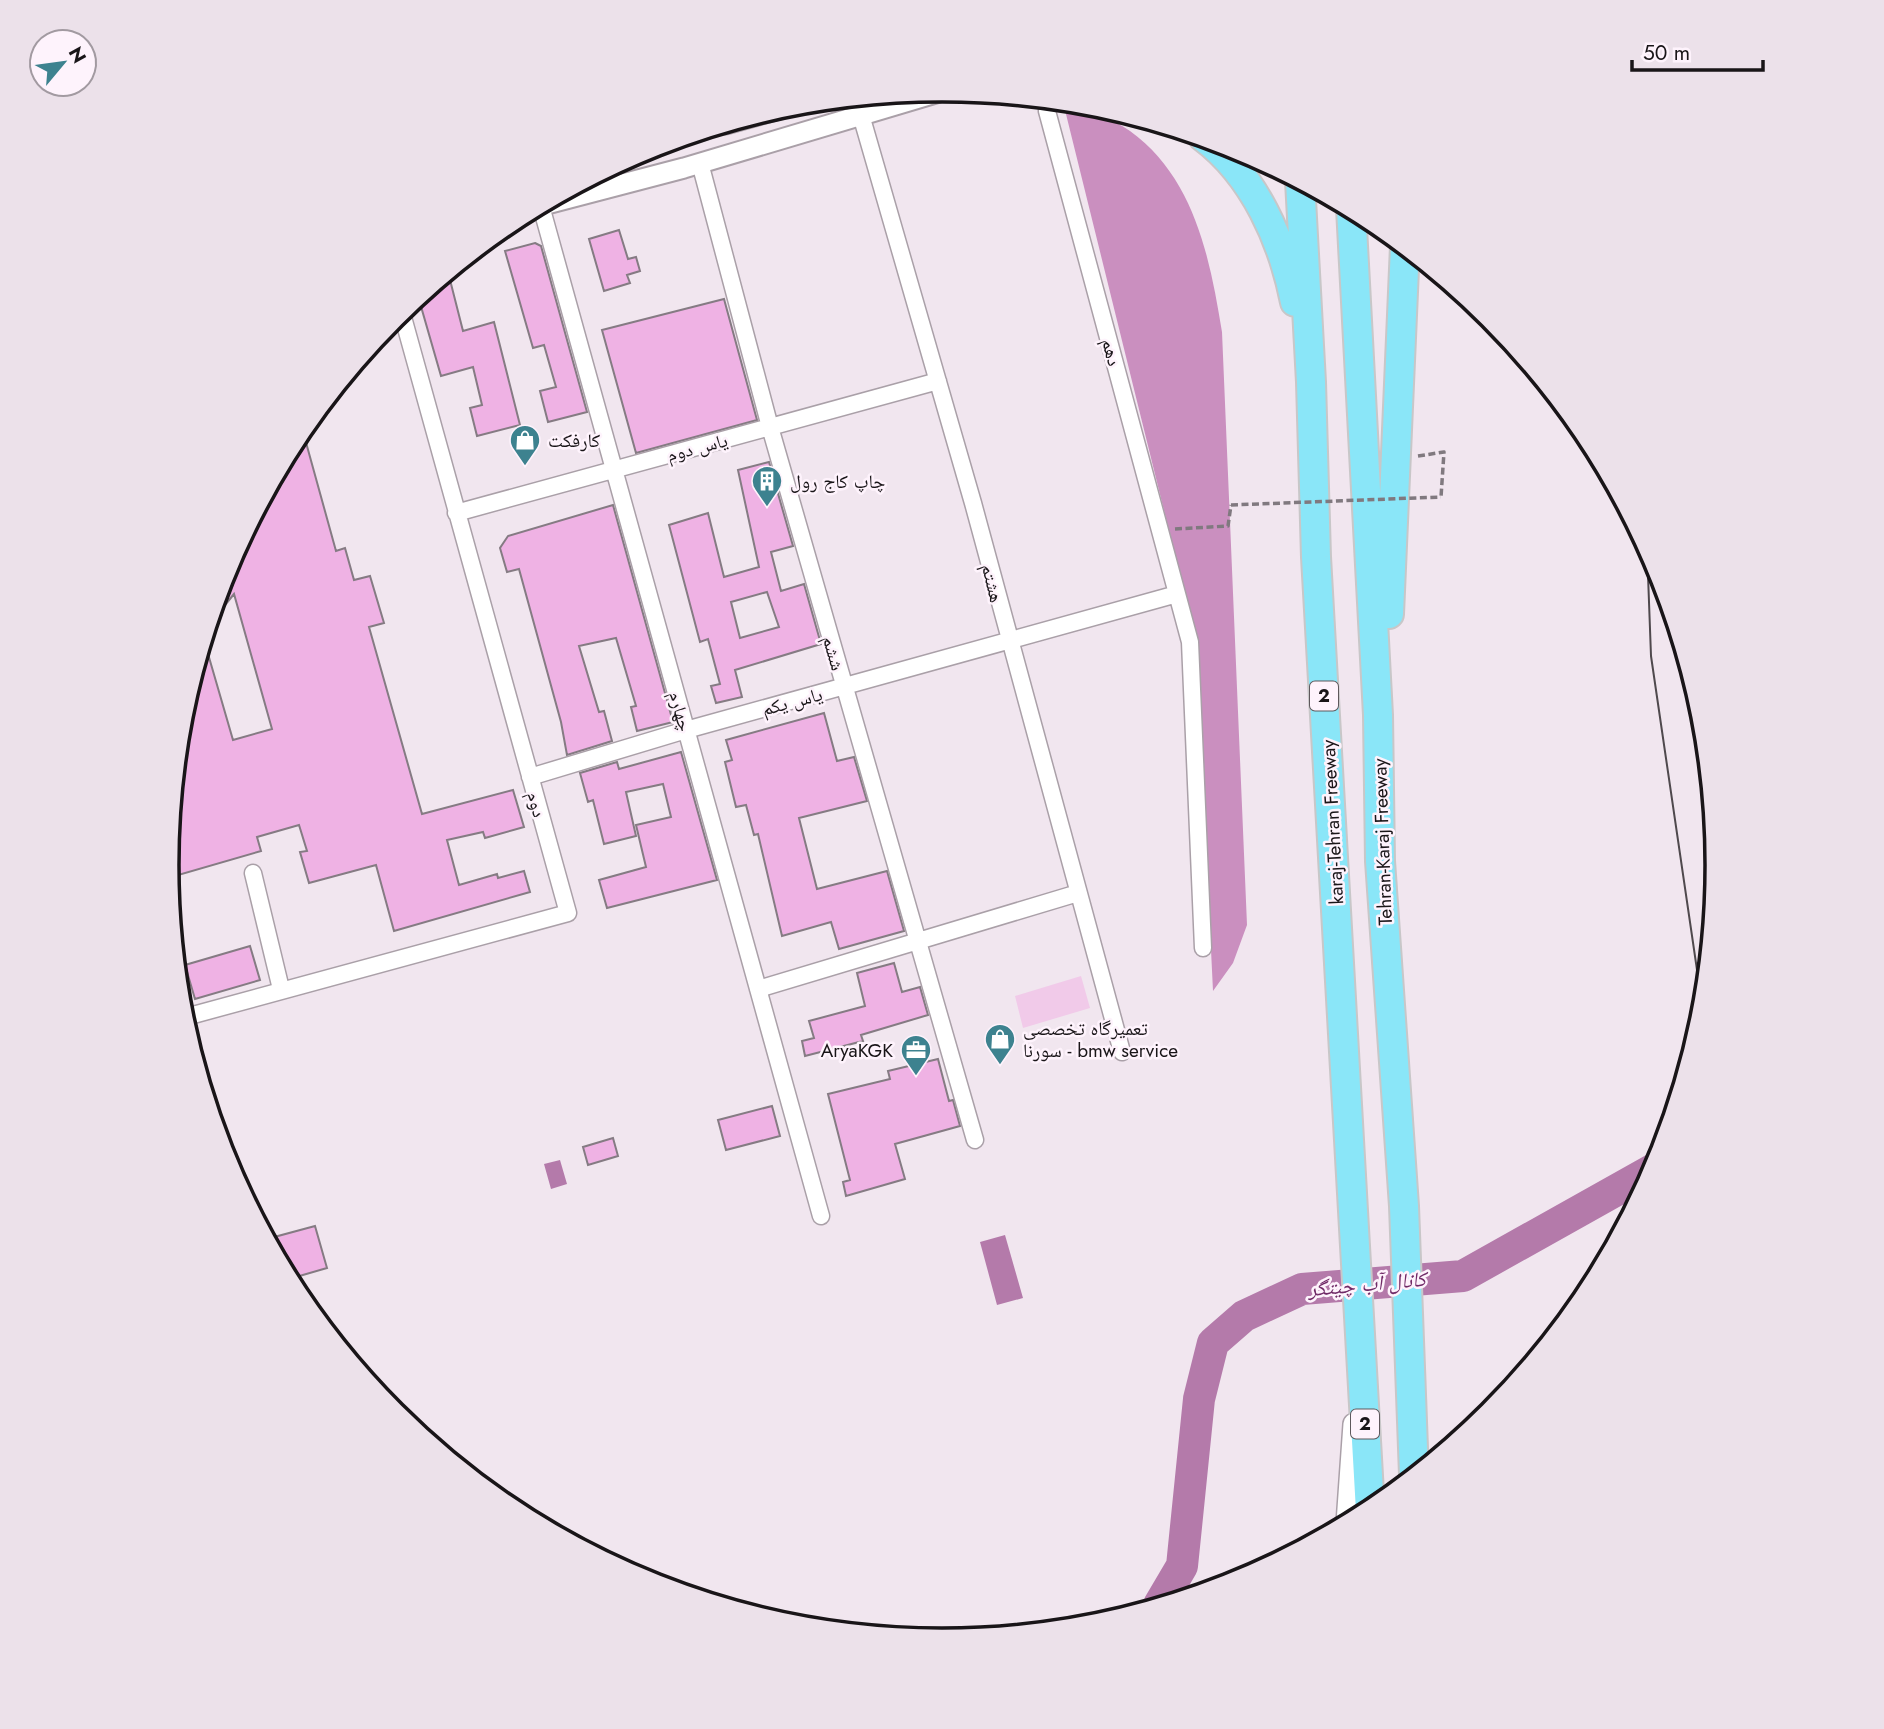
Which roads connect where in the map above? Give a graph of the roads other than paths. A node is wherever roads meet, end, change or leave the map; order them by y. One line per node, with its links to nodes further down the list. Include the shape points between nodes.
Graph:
1 (903, 103): 3 (street)
2 (1047, 110): 17 (street, دهم)
3 (862, 115): 5 (street); 12 (street, هشتم)
4 (1220, 155): 13 (highway, via 1248,184 1274,231 1292,284)
5 (700, 163): 7 (street); 14 (street, ششم)
6 (1301, 192): 13 (highway, karaj-Tehran Freeway / 2)
7 (576, 196)
8 (541, 216): 15 (street, چهارم)
9 (1352, 221): 20 (highway, Tehran-Karaj Freeway)
10 (1405, 258): 20 (highway, via 1393,545)
11 (404, 323): 16 (street, دوم)
12 (938, 381): 14 (street, یاس دوم); 18 (street, هشتم)
13 (1311, 382): 33 (highway, karaj-Tehran Freeway / 2, via 1316,557)
14 (770, 427): 15 (street, یاس دوم); 19 (street, ششم)
15 (614, 470): 16 (street, یاس دوم); 21 (street, چهارم)
16 (456, 513): 22 (street, دوم)
17 (1177, 594): 18 (street, یاس یکم); 26 (street, دهم, via 1190,642)
18 (1008, 640): 19 (street, یاس یکم); 24 (street, هشتم)
19 (844, 687): 21 (street, یاس یکم); 25 (street, ششم)
20 (1378, 715): 34 (highway, Tehran-Karaj Freeway, via 1380,861 1404,1206)
21 (686, 730): 22 (street, یاس یکم); 28 (street, چهارم)
22 (530, 777): 27 (street, دوم, via 568,913)
23 (253, 873): 27 (street)
24 (1078, 893): 25 (street); 30 (street, هشتم)
25 (917, 941): 28 (street); 31 (street, ششم)
26 (1203, 948)
27 (281, 989): 29 (street, دوم)
28 (758, 989): 32 (street, چهارم)
29 (194, 1015)
30 (1122, 1052)
31 (975, 1140)
32 (821, 1216)
33 (1360, 1338): 35 (highway, 2); 36 (main road)
34 (1413, 1464)
35 (1369, 1497)
36 (1349, 1509)

